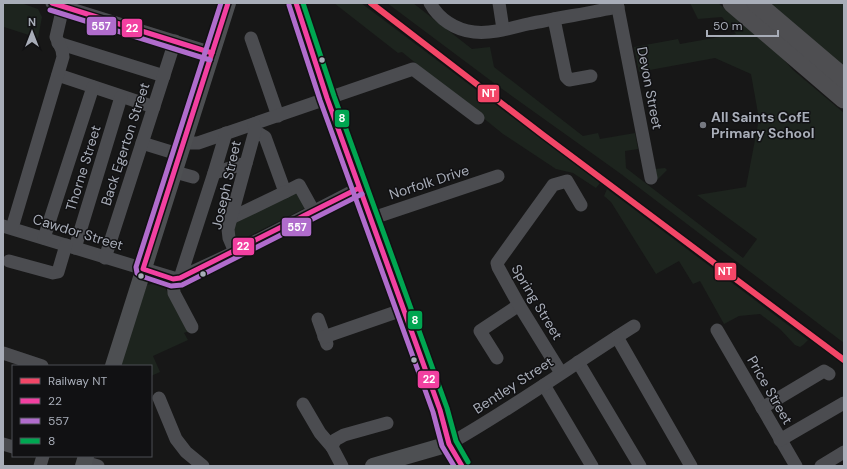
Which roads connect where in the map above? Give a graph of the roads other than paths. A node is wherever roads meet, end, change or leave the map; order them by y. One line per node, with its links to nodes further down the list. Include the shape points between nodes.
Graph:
1 (228, 3): 14 (main road)
2 (296, 3): 21 (main road)
3 (430, 3): 10 (street, via 444,20 467,31)
4 (499, 3): 10 (street)
5 (732, 3): 22 (highway)
6 (756, 3): 18 (highway)
7 (57, 5): 12 (street); 13 (street)
8 (618, 5): 9 (street); 35 (street, Devon Street)
9 (554, 19): 10 (street); 17 (street, via 566,77 569,80)
10 (503, 29)
11 (251, 38): 24 (street)
12 (175, 41): 14 (street); 16 (street, Back Egerton Street)
13 (58, 43): 15 (street, via 63,57); 16 (street)
14 (212, 52): 29 (main road)
15 (58, 75): 19 (street); 42 (street)
16 (164, 76): 23 (street, Back Egerton Street)
17 (591, 76)
18 (844, 78)
19 (93, 87): 20 (street); 43 (street)
20 (121, 97): 23 (street); 44 (street, Thorne Street)
21 (327, 98): 24 (street); 25 (street, via 413,69); 36 (main road)
22 (844, 98)
23 (154, 107): 28 (street, Back Egerton Street)
24 (278, 116): 26 (street)
25 (478, 118)
26 (255, 128): 27 (street); 30 (street, Joseph Street); 37 (street, via 265,137)
27 (226, 133): 29 (street); 32 (street)
28 (142, 143): 29 (street); 46 (street, Back Egerton Street)
29 (182, 149): 31 (main road)
30 (246, 163): 32 (street); 40 (street, Joseph Street)
31 (175, 172): 34 (street); 48 (main road)
32 (214, 174): 49 (street)
33 (498, 176): 41 (street, Norfolk Drive)
34 (193, 177)
35 (651, 178)
36 (359, 188): 39 (street); 41 (main road)
37 (285, 192): 39 (street, via 299,185); 40 (street)
38 (581, 205): 50 (street, Spring Street, via 567,181 553,186 498,260 498,267)
39 (314, 212): 45 (street)
40 (231, 218): 45 (street, Joseph Street, via 228,234)
41 (370, 219): 51 (main road)
42 (7, 227): 43 (street, Cawdor Street)
43 (44, 238): 44 (street, Cawdor Street)
44 (70, 247): 46 (street, Cawdor Street); 47 (street, Thorne Street, via 58,272 53,273)
45 (235, 252): 49 (street)
46 (105, 258): 48 (street, Cawdor Street)
47 (9, 261)
48 (143, 270): 49 (street, Cawdor Street); 61 (main road)
49 (177, 278): 53 (street, via 174,293)
50 (519, 305): 58 (street, via 480,331); 63 (street, Spring Street)
51 (402, 310): 52 (street, via 326,340); 71 (main road, via 440,410)
52 (318, 319)
53 (192, 326)
54 (634, 326): 56 (street, Bentley Street)
55 (717, 330): 68 (street, Price Street)
56 (617, 337): 59 (street, Bentley Street); 80 (street)
57 (3, 353): 60 (street)
58 (497, 358)
59 (578, 362): 63 (street, Bentley Street); 79 (street)
60 (39, 365)
61 (113, 365)
62 (823, 371): 68 (street)
63 (561, 372): 64 (street, Bentley Street)
64 (544, 385): 71 (street, Bentley Street); 78 (street)
65 (159, 398): 74 (street, via 176,439 186,452)
66 (844, 403): 70 (street)
67 (303, 404): 72 (street, via 320,433)
68 (762, 408): 70 (street, Price Street)
69 (387, 423): 72 (street, via 344,435 335,440)
70 (780, 440): 81 (street, Price Street)
71 (449, 444): 76 (main road); 77 (main road)
72 (332, 447): 75 (street)
73 (844, 452): 82 (street)
74 (203, 466)
75 (342, 466)
76 (375, 466)
77 (462, 466)
78 (592, 466)
79 (640, 466)
80 (691, 466)
81 (796, 466)
82 (821, 466)

